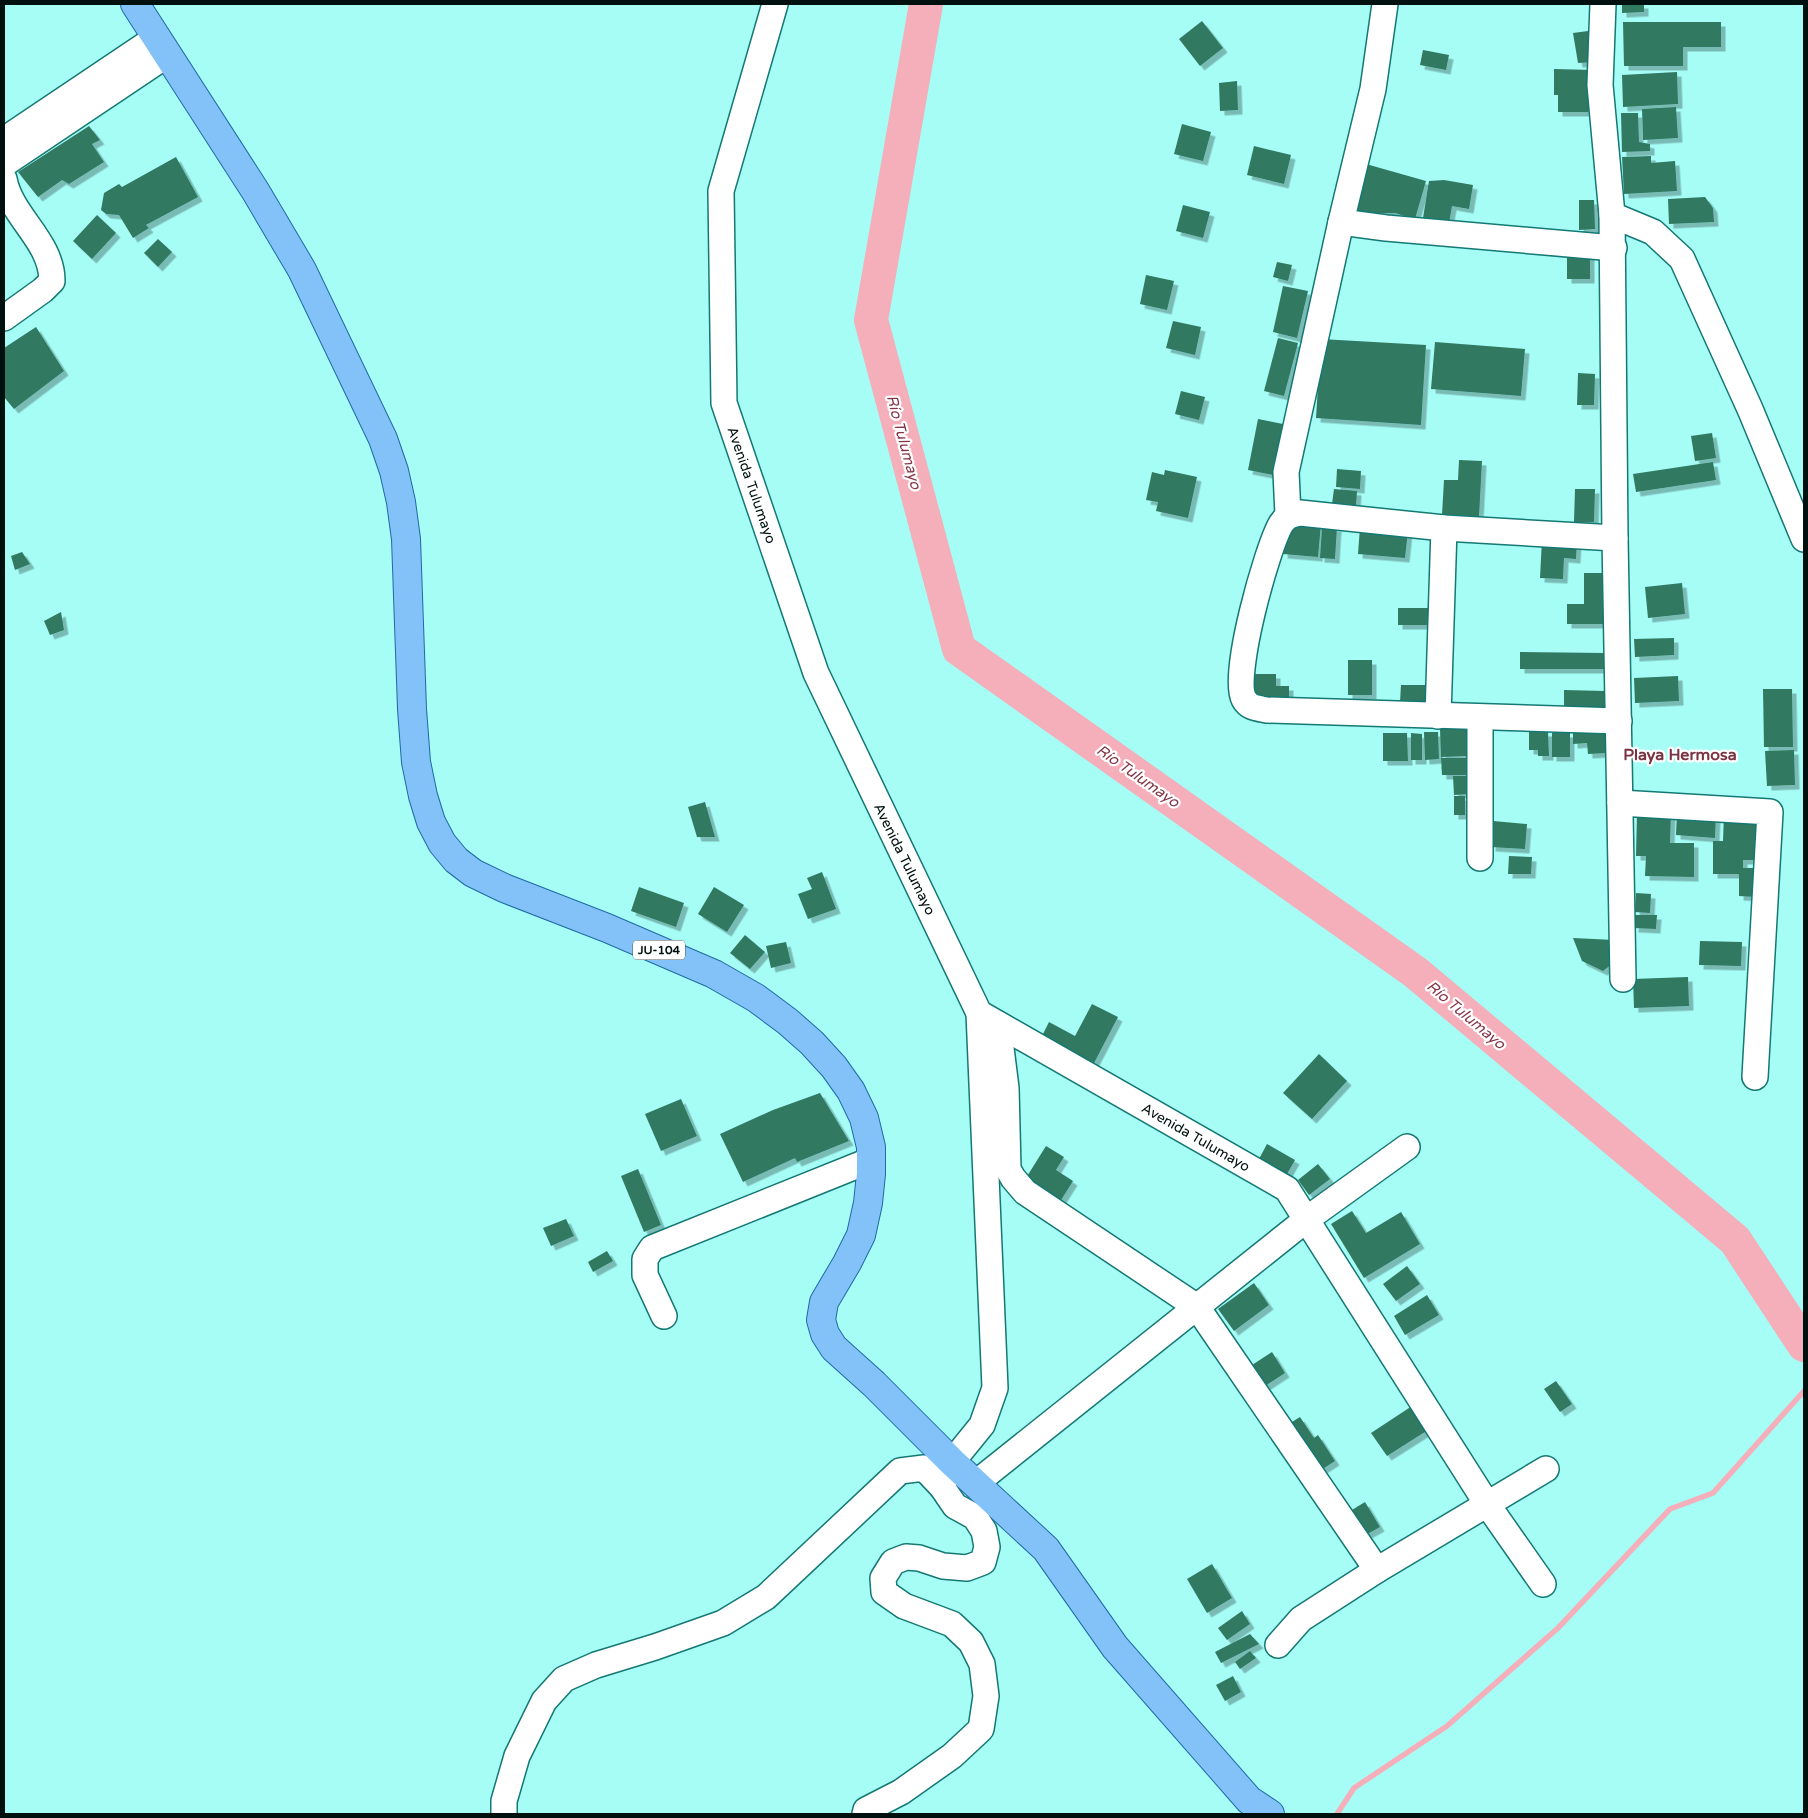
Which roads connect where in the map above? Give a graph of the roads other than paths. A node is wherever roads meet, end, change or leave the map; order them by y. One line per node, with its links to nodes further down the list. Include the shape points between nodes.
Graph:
1 (135, 4): 5 (main road, JU-104)
2 (775, 4): 23 (street, Avenida Tulumayo, via 721,191 724,403 816,674)
3 (1385, 4): 10 (street, via 1373,89)
4 (1603, 4): 9 (street, via 1600,85)
5 (162, 45): 6 (street); 7 (street); 26 (main road, JU-104, via 302,270 383,439 401,502 406,539 416,762 431,822 442,843 473,873 714,974 772,1009 812,1043 851,1091 864,1118)
6 (4, 140)
7 (4, 164)
8 (4, 179): 12 (street, via 11,200 46,253 52,268 52,281)
9 (1612, 215): 11 (street); 16 (street, via 1653,232 1682,259)
10 (1341, 222): 11 (street); 13 (street, via 1286,472)
11 (1614, 248): 15 (street)
12 (4, 318)
13 (1288, 516): 14 (street, via 1300,513); 17 (street, via 1281,524 1267,562 1246,632 1240,685 1243,698 1250,706 1266,710)
14 (1444, 528): 15 (street); 17 (street)
15 (1615, 538): 19 (street)
16 (1804, 539)
17 (1438, 716): 18 (street)
18 (1480, 717): 19 (street); 21 (street)
19 (1619, 721): 20 (street)
20 (1620, 803): 22 (street); 24 (street, via 1770,812)
21 (1480, 858)
22 (1623, 979)
23 (989, 1018): 27 (street, Avenida Tulumayo, via 1287,1189); 28 (street, via 1006,1088 1008,1169 1013,1178 1025,1192); 31 (street, via 995,1388 982,1425)
24 (1755, 1077)
25 (1407, 1147): 27 (street)
26 (871, 1160): 29 (street, via 652,1248 645,1259 645,1275); 31 (main road, JU-104, via 868,1203 861,1235 824,1302 821,1320 834,1348 874,1384)
27 (1307, 1219): 28 (street); 33 (street, Avenida Tulumayo)
28 (1197, 1307): 32 (street); 34 (street)
29 (664, 1316)
30 (1546, 1469): 33 (street)
31 (947, 1474): 32 (main road, JU-104); 37 (street, via 924,1468 900,1471 766,1598 723,1623 596,1665 564,1679 544,1701 516,1756 504,1801); 38 (street, via 955,1506 975,1517 984,1530 987,1547 983,1562 967,1568 906,1557 893,1562 883,1578 884,1592 904,1606 952,1624 971,1642 982,1664 986,1696 981,1729 944,1762 902,1792 866,1810)
32 (976, 1484): 39 (main road, JU-104, via 1046,1550 1115,1647 1249,1800)
33 (1488, 1504): 34 (street); 35 (street, Avenida Tulumayo)
34 (1377, 1570): 36 (street, via 1300,1620)
35 (1543, 1584)
36 (1278, 1645)
37 (504, 1814)
38 (865, 1814)
39 (1270, 1814)

